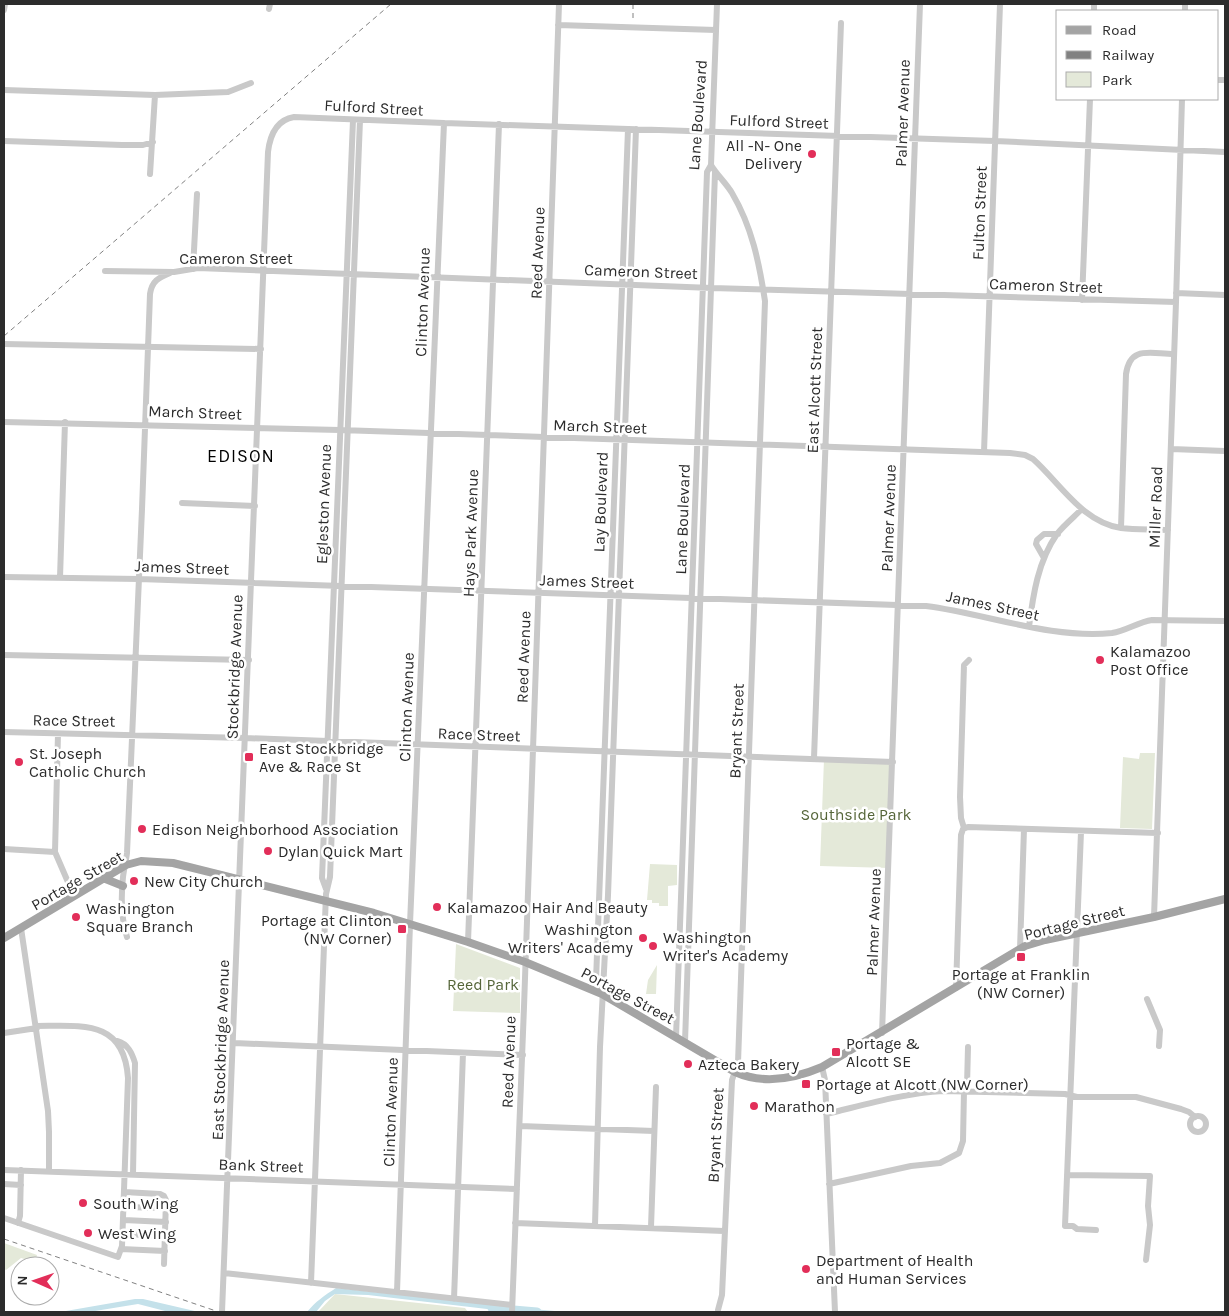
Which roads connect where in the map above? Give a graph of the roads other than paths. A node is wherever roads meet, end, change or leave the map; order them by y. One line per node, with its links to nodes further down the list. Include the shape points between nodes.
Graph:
1 (5, 4): 6 (street)
2 (559, 4): 8 (street, Reed Avenue)
3 (717, 4): 9 (street, Lane Boulevard)
4 (920, 4): 24 (street, Palmer Avenue)
5 (1000, 4): 26 (street, Fulton Street)
6 (4, 10)
7 (841, 23): 23 (street, East Alcott Street)
8 (558, 25): 9 (street); 18 (street, Reed Avenue)
9 (716, 30): 22 (street, Lane Boulevard)
10 (250, 83): 12 (street, via 228,92)
11 (4, 90): 12 (street)
12 (155, 95): 27 (street)
13 (1090, 100): 28 (street)
14 (1182, 100): 29 (street, Miller Road)
15 (356, 120): 16 (street, Fulford Street); 19 (street, Fulford Street, via 294,117); 35 (street, Egleston Avenue); 36 (street, Egleston Avenue)
16 (444, 123): 17 (street, Fulford Street); 45 (street, Clinton Avenue)
17 (499, 124): 18 (street, Fulford Street); 46 (street, Hays Park Avenue)
18 (555, 127): 20 (street, Fulford Street); 47 (street, Reed Avenue)
19 (275, 128): 41 (street, Stockbridge Avenue, via 268,152)
20 (628, 129): 21 (street, Fulford Street); 37 (street, Lay Boulevard)
21 (636, 129): 22 (street, Fulford Street); 38 (street, Lay Boulevard)
22 (712, 132): 23 (street, Fulford Street); 31 (street, Lane Boulevard)
23 (837, 137): 24 (street, Fulford Street); 53 (street, East Alcott Street)
24 (915, 139): 26 (street, Fulford Street); 55 (street, Palmer Avenue)
25 (4, 141): 27 (street, via 122,145)
26 (995, 141): 28 (street, Fulford Street); 57 (street, Fulton Street)
27 (153, 142): 33 (street)
28 (1088, 145): 29 (street, Fulford Street); 58 (street)
29 (1180, 149): 30 (street, Fulford Street); 54 (street, Miller Road)
30 (1225, 152)
31 (711, 165): 32 (street, Bryant Street); 50 (street, Lane Boulevard, via 707,172)
32 (715, 172): 51 (street, Lane Boulevard); 52 (street, Bryant Street, via 732,194 749,228)
33 (150, 174)
34 (197, 194): 39 (street)
35 (350, 196): 36 (street); 43 (street, Egleston Avenue)
36 (357, 197): 44 (street, Egleston Avenue)
37 (625, 205): 38 (street); 48 (street, Lay Boulevard)
38 (632, 205): 49 (street, Lay Boulevard)
39 (194, 269): 41 (street, Cameron Street); 42 (street, Cameron Street)
40 (105, 271): 42 (street, Cameron Street)
41 (264, 271): 43 (street, Cameron Street); 62 (street, Stockbridge Avenue)
42 (174, 272): 61 (street, via 158,278 151,287)
43 (346, 274): 44 (street, Cameron Street); 63 (street, Egleston Avenue)
44 (354, 274): 45 (street, Cameron Street); 64 (street, Egleston Avenue)
45 (436, 278): 46 (street, Cameron Street); 76 (street, Clinton Avenue)
46 (493, 280): 47 (street, Cameron Street); 77 (street, Hays Park Avenue)
47 (550, 282): 48 (street, Cameron Street); 78 (street, Reed Avenue)
48 (622, 285): 49 (street, Cameron Street); 66 (street, Lay Boulevard)
49 (629, 285): 50 (street, Cameron Street); 67 (street, Lay Boulevard)
50 (704, 287): 51 (street, Cameron Street); 68 (street, Lane Boulevard)
51 (712, 288): 52 (street, Cameron Street); 69 (street, Lane Boulevard)
52 (764, 290): 53 (street, Cameron Street); 83 (street, Bryant Street)
53 (831, 292): 55 (street, Cameron Street); 84 (street, East Alcott Street)
54 (1176, 293): 56 (street); 59 (street, Miller Road)
55 (909, 294): 57 (street, Cameron Street); 86 (street, Palmer Avenue)
56 (1225, 295)
57 (990, 297): 58 (street, Cameron Street); 88 (street, Fulton Street)
58 (1082, 300): 59 (street, Cameron Street)
59 (1176, 302): 65 (street, Miller Road)
60 (4, 344): 61 (street)
61 (149, 346): 62 (street); 72 (street)
62 (260, 349): 73 (street, Stockbridge Avenue)
63 (343, 353): 64 (street); 74 (street, Egleston Avenue)
64 (351, 353): 75 (street, Egleston Avenue)
65 (1174, 354): 85 (street, Miller Road); 98 (street, via 1142,354 1134,356 1128,363)
66 (619, 362): 67 (street); 79 (street, Lay Boulevard)
67 (627, 362): 80 (street, Lay Boulevard)
68 (701, 363): 69 (street); 81 (street, Lane Boulevard)
69 (709, 363): 82 (street, Lane Boulevard)
70 (4, 422): 71 (street, March Street)
71 (65, 422): 72 (street, March Street); 103 (street)
72 (145, 424): 73 (street, March Street); 104 (street)
73 (258, 428): 74 (street, March Street); 90 (street, Stockbridge Avenue)
74 (340, 430): 75 (street, March Street); 91 (street, Egleston Avenue)
75 (348, 430): 76 (street, March Street); 92 (street, Egleston Avenue)
76 (430, 433): 77 (street, March Street); 108 (street, Clinton Avenue)
77 (487, 436): 78 (street, March Street); 109 (street, Hays Park Avenue)
78 (544, 438): 79 (street, March Street); 110 (street, Reed Avenue)
79 (616, 440): 80 (street, March Street); 94 (street, Lay Boulevard)
80 (624, 441): 81 (street, March Street); 95 (street, Lay Boulevard)
81 (698, 443): 82 (street, March Street); 96 (street, Lane Boulevard)
82 (706, 443): 83 (street, March Street); 97 (street, Lane Boulevard)
83 (760, 445): 84 (street, March Street); 114 (street, Bryant Street)
84 (826, 448): 86 (street, March Street); 115 (street, East Alcott Street)
85 (1171, 449): 87 (street); 99 (street, Miller Road)
86 (904, 450): 88 (street, March Street); 116 (street, Palmer Avenue)
87 (1225, 451)
88 (984, 452): 93 (street, March Street, via 1025,455 1033,459)
89 (182, 503): 90 (street)
90 (255, 506): 105 (street, Stockbridge Avenue)
91 (337, 508): 92 (street); 106 (street, Egleston Avenue)
92 (345, 508): 107 (street, Egleston Avenue)
93 (1082, 509): 98 (street, March Street, via 1096,519); 100 (street)
94 (614, 516): 95 (street); 111 (street, Lay Boulevard)
95 (621, 516): 111 (street, Lay Boulevard)
96 (696, 522): 97 (street); 112 (street, Lane Boulevard)
97 (704, 522): 113 (street, Lane Boulevard)
98 (1121, 528): 99 (street, March Street)
99 (1168, 530): 117 (street, Miller Road)
100 (1058, 534): 101 (street); 101 (street, via 1044,534 1037,540)
101 (1044, 558): 119 (street)
102 (4, 577): 103 (street, James Street)
103 (60, 578): 104 (street, James Street)
104 (139, 579): 105 (street, James Street); 121 (street)
105 (252, 583): 106 (street, James Street); 122 (street, Stockbridge Avenue)
106 (334, 586): 107 (street, James Street); 124 (street, Egleston Avenue)
107 (342, 586): 108 (street, James Street); 125 (street, Egleston Avenue)
108 (424, 590): 109 (street, James Street); 136 (street, Clinton Avenue)
109 (481, 591): 110 (street, James Street); 137 (street, Hays Park Avenue)
110 (539, 593): 111 (street, James Street); 138 (street, Reed Avenue)
111 (615, 596): 112 (street, James Street); 126 (street, Lay Boulevard); 127 (street, Lay Boulevard)
112 (693, 598): 113 (street, James Street); 128 (street, Lane Boulevard)
113 (701, 599): 114 (street, James Street); 129 (street, Lane Boulevard)
114 (755, 601): 115 (street, James Street); 143 (street, Bryant Street)
115 (821, 602): 116 (street, James Street); 144 (street, East Alcott Street)
116 (899, 605): 119 (street, James Street, via 939,608); 145 (street, Palmer Avenue)
117 (1164, 620): 118 (street, James Street); 119 (street, James Street, via 1146,621 1111,633); 153 (street, Miller Road)
118 (1225, 621)
119 (1029, 627)
120 (4, 655): 121 (street)
121 (135, 658): 122 (street); 132 (street)
122 (249, 660): 133 (street, Stockbridge Avenue)
123 (969, 660): 150 (street, via 964,665 960,797)
124 (331, 663): 125 (street); 134 (street, Egleston Avenue)
125 (339, 663): 135 (street, Egleston Avenue)
126 (608, 673): 127 (street); 139 (street, Lay Boulevard)
127 (616, 673): 140 (street, Lay Boulevard)
128 (690, 675): 129 (street); 141 (street, Lane Boulevard)
129 (698, 675): 142 (street, Lane Boulevard)
130 (4, 732): 131 (street, Race Street)
131 (58, 734): 132 (street, Race Street); 157 (street)
132 (132, 735): 133 (street, Race Street); 158 (street)
133 (245, 738): 134 (street, Race Street); 160 (street, Stockbridge Avenue)
134 (328, 741): 135 (street, Race Street); 146 (street, Egleston Avenue)
135 (335, 742): 136 (street, Race Street); 147 (street, Egleston Avenue)
136 (418, 745): 137 (street, Race Street); 171 (street, Clinton Avenue)
137 (476, 747): 138 (street, Race Street); 176 (street, Hays Park Avenue)
138 (532, 750): 139 (street, Race Street); 178 (street, Reed Avenue)
139 (605, 751): 140 (street, Race Street); 148 (street, Lay Boulevard)
140 (613, 751): 141 (street, Race Street); 149 (street, Lay Boulevard)
141 (687, 754): 142 (street, Race Street); 154 (street, Lane Boulevard)
142 (695, 754): 143 (street, Race Street); 155 (street, Lane Boulevard)
143 (749, 756): 144 (street, Race Street); 196 (street, Bryant Street, via 738,1063)
144 (814, 758): 145 (street, Race Street)
145 (893, 762): 184 (street, Palmer Avenue)
146 (324, 820): 147 (street); 162 (street, Egleston Avenue, via 322,878)
147 (332, 820): 162 (street, Egleston Avenue, via 330,877)
148 (602, 828): 149 (street); 166 (street, Lay Boulevard)
149 (610, 828): 167 (street, Lay Boulevard)
150 (963, 828): 151 (street); 179 (street, via 960,835)
151 (1024, 830): 152 (street); 177 (street)
152 (1081, 832): 153 (street); 173 (street)
153 (1158, 834): 168 (street, Miller Road)
154 (684, 840): 155 (street); 169 (street, Lane Boulevard)
155 (692, 840): 170 (street, Lane Boulevard)
156 (4, 849): 157 (street)
157 (55, 852): 163 (street)
158 (126, 865): 159 (main road, Portage Street); 160 (main road, Portage Street, via 141,861 170,863); 161 (street)
159 (104, 878): 161 (main road); 163 (main road, Portage Street)
160 (240, 879): 165 (main road, Portage Street); 188 (street, East Stockbridge Avenue)
161 (123, 886): 174 (street, via 122,920)
162 (326, 889): 165 (street, Egleston Avenue)
163 (74, 896): 172 (main road, Portage Street)
164 (1225, 899): 168 (main road, Portage Street)
165 (326, 902): 171 (main road, Portage Street); 189 (street, Egleston Avenue)
166 (599, 906): 167 (street); 180 (street, Lay Boulevard, via 596,981)
167 (608, 907): 180 (street, Lay Boulevard)
168 (1154, 917): 173 (main road, Portage Street)
169 (681, 923): 170 (street); 185 (street, Lane Boulevard)
170 (689, 923): 187 (street, Lane Boulevard)
171 (410, 924): 176 (main road, Portage Street); 192 (street, Clinton Avenue)
172 (21, 928): 175 (main road, Portage Street); 182 (street)
173 (1077, 932): 177 (main road, Portage Street); 199 (street)
174 (127, 937)
175 (4, 938)
176 (468, 942): 178 (main road, Portage Street)
177 (1020, 949): 179 (main road, Portage Street)
178 (525, 962): 180 (main road, Portage Street); 194 (street, Reed Avenue)
179 (956, 988): 184 (main road, Portage Street)
180 (602, 994): 185 (main road, Portage Street); 203 (street, Lay Boulevard)
181 (1147, 999): 190 (street, via 1160,1030)
182 (36, 1027): 183 (street); 186 (street, via 95,1029 110,1034); 207 (street, via 49,1122)
183 (4, 1033)
184 (882, 1033): 195 (main road, Portage Street)
185 (676, 1037): 187 (main road, Portage Street)
186 (117, 1041): 208 (street, via 128,1078); 209 (street, via 126,1045 135,1063)
187 (685, 1042): 196 (main road, Portage Street)
188 (234, 1043): 189 (street); 211 (street, East Stockbridge Avenue)
189 (320, 1046): 192 (street); 212 (street, Egleston Avenue)
190 (1159, 1046)
191 (968, 1047): 198 (street, via 967,1086)
192 (406, 1050): 193 (street); 214 (street, Clinton Avenue)
193 (463, 1053): 194 (street); 217 (street)
194 (523, 1055): 202 (street, Reed Avenue)
195 (822, 1067): 196 (main road, Portage Street, via 792,1078 772,1080); 200 (street)
196 (735, 1072): 229 (street, Bryant Street)
197 (656, 1087): 204 (street)
198 (964, 1091): 199 (street); 200 (street, via 924,1092); 215 (street, via 963,1141 959,1153 933,1164)
199 (1070, 1096): 201 (street, via 1136,1097 1181,1109); 210 (street)
200 (826, 1114): 215 (street)
201 (1195, 1117)
202 (520, 1126): 203 (street); 218 (street, Reed Avenue)
203 (598, 1128): 204 (street); 227 (street, Lay Boulevard)
204 (654, 1131): 228 (street)
205 (4, 1170): 206 (street, Bank Street)
206 (21, 1170): 207 (street, Bank Street); 216 (street)
207 (49, 1171): 208 (street, Bank Street)
208 (124, 1174): 209 (street, Bank Street); 219 (street)
209 (133, 1174): 211 (street, Bank Street)
210 (1068, 1175): 230 (street, via 1066,1226); 235 (street, via 1150,1176)
211 (228, 1177): 212 (street, Bank Street); 237 (street, East Stockbridge Avenue)
212 (315, 1181): 214 (street, Bank Street); 238 (street, Egleston Avenue)
213 (4, 1184): 216 (street)
214 (401, 1184): 217 (street, Bank Street); 239 (street, Clinton Avenue)
215 (829, 1184): 244 (street)
216 (21, 1185): 225 (street)
217 (458, 1186): 218 (street, Bank Street); 240 (street)
218 (517, 1189): 226 (street, Reed Avenue)
219 (124, 1192): 220 (street); 221 (street, via 164,1196)
220 (124, 1207): 221 (street); 223 (street)
221 (166, 1208): 224 (street)
222 (4, 1218): 225 (street)
223 (124, 1220): 224 (street); 231 (street)
224 (166, 1222): 232 (street)
225 (18, 1223): 233 (street, via 118,1256)
226 (515, 1223): 227 (street); 241 (street, Reed Avenue)
227 (595, 1225): 228 (street)
228 (650, 1227): 229 (street)
229 (724, 1230): 242 (street, Bryant Street, via 722,1295)
230 (1096, 1230)
231 (123, 1234): 232 (street); 233 (street)
232 (165, 1236): 234 (street)
233 (121, 1249): 234 (street)
234 (165, 1251): 236 (street)
235 (1146, 1260)
236 (164, 1264)
237 (224, 1273): 238 (street); 243 (street, East Stockbridge Avenue)
238 (311, 1283): 239 (street)
239 (397, 1292): 240 (street)
240 (454, 1298): 241 (street)
241 (512, 1308)
242 (718, 1310)
243 (222, 1312)
244 (835, 1312)

